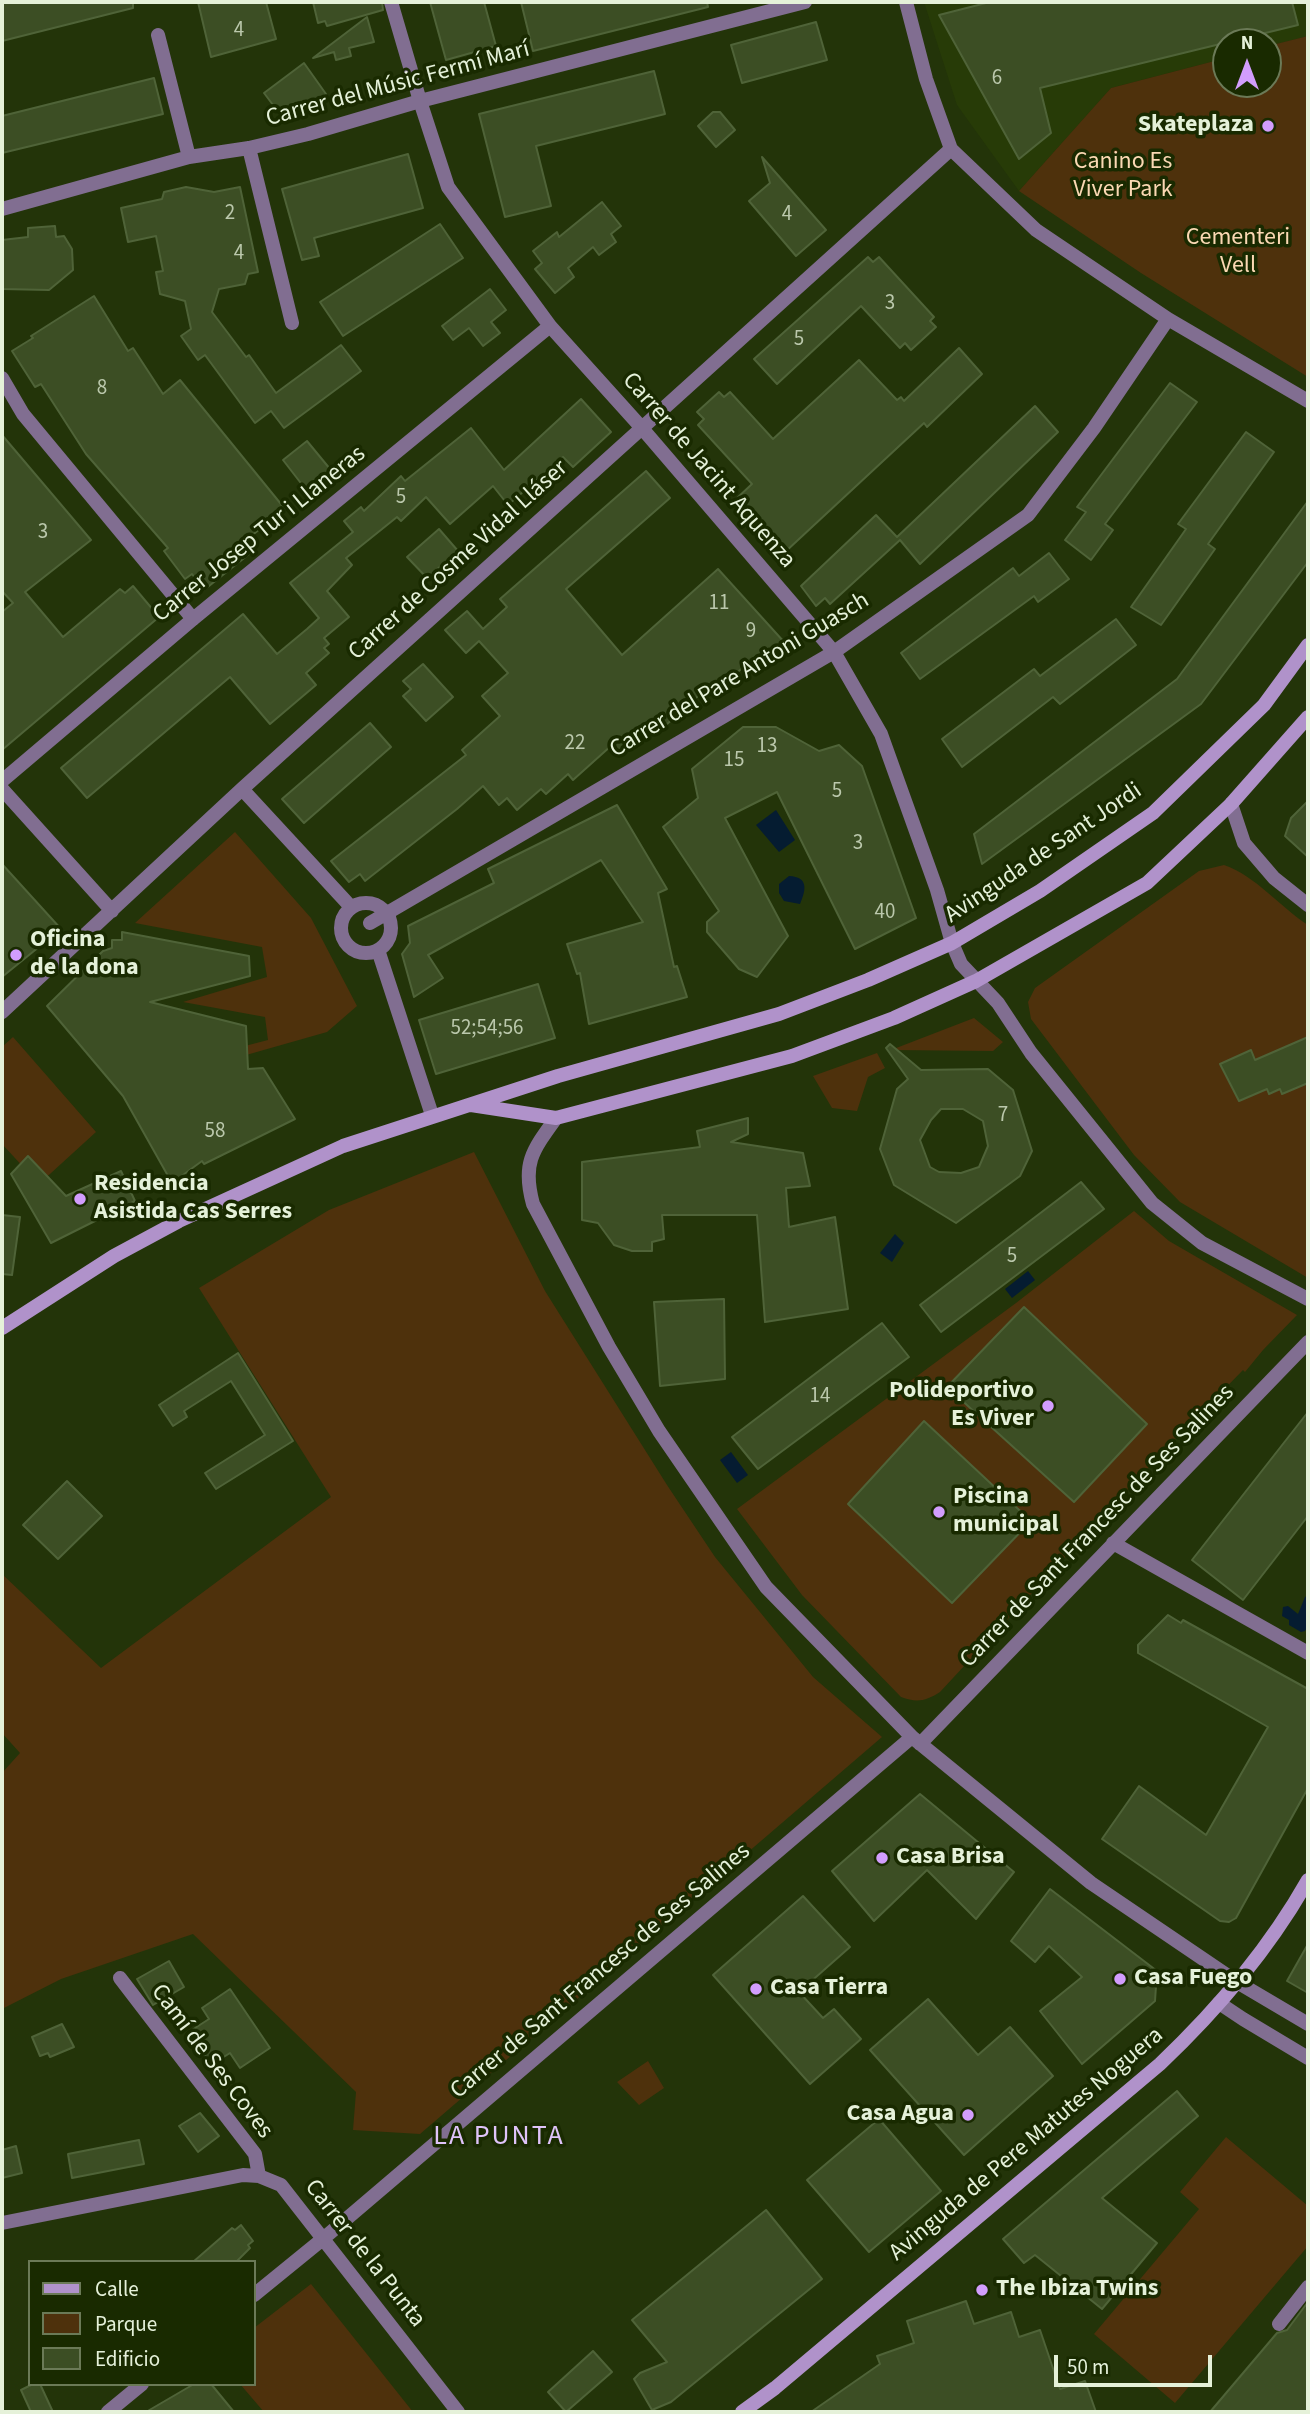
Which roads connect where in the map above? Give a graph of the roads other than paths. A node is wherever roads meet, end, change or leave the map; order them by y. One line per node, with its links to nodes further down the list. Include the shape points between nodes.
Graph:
1 (391, 2): 5 (street, Carrer de Jacint Aquenza)
2 (805, 2): 5 (street, Carrer del Músic Fermí Marí)
3 (906, 2): 7 (street)
4 (158, 34): 8 (street)
5 (420, 101): 6 (street, Carrer del Músic Fermí Marí); 14 (street, Carrer de Jacint Aquenza, via 448,187)
6 (249, 148): 8 (street, Carrer del Músic Fermí Marí); 13 (street)
7 (951, 149): 10 (street); 17 (street, Carrer de Cosme Vidal Lláser)
8 (189, 157): 9 (street, Carrer del Músic Fermí Marí)
9 (2, 209)
10 (1018, 212): 11 (street); 12 (street, via 1036,230)
11 (1007, 223)
12 (1168, 319): 16 (street); 20 (street, Carrer del Pare Antoni Guasch, via 1028,515)
13 (292, 323)
14 (550, 326): 17 (street, Carrer de Jacint Aquenza); 18 (street, Carrer Josep Tur i Llaneras)
15 (2, 378): 18 (street, via 23,414)
16 (1308, 401)
17 (641, 427): 20 (street, Carrer de Jacint Aquenza); 24 (street, Carrer de Cosme Vidal Lláser)
18 (193, 619): 22 (street, Carrer Josep Tur i Llaneras)
19 (1308, 645): 31 (street, Avinguda de Sant Jordi, via 1264,705 1153,813 1040,891)
20 (834, 652): 29 (street, Carrer del Pare Antoni Guasch); 31 (street, Carrer de Jacint Aquenza, via 881,734)
21 (1308, 717): 25 (street, Avinguda de Sant Jordi)
22 (2, 781)
23 (2, 789): 28 (street)
24 (242, 789): 27 (street); 28 (street, Carrer de Cosme Vidal Lláser)
25 (1231, 804): 26 (street, via 1244,843 1274,878); 33 (street, Avinguda de Sant Jordi, via 1147,883)
26 (1308, 905)
27 (351, 907): 29 (street, via 363,902); 32 (street, via 341,923 344,942 360,952)
28 (112, 911): 34 (street, Carrer de Cosme Vidal Lláser)
29 (386, 913): 30 (street, Carrer del Pare Antoni Guasch); 32 (street, via 392,926 389,940)
30 (370, 923)
31 (952, 943): 33 (street, Carrer de Jacint Aquenza, via 961,964); 35 (street, Avinguda de Sant Jordi, via 779,1014)
32 (378, 950): 36 (street)
33 (976, 981): 37 (street, Avinguda de Sant Jordi, via 792,1056); 38 (street, Carrer de Jacint Aquenza, via 998,1003 1031,1053 1152,1203 1202,1243)
34 (2, 1012)
35 (468, 1104): 36 (street, Avinguda de Sant Jordi); 37 (street, Avinguda de Sant Jordi)
36 (432, 1115): 39 (street, Avinguda de Sant Jordi, via 343,1146 179,1221 114,1256)
37 (556, 1118): 43 (street, via 538,1143 527,1182 533,1205 609,1347 659,1432 766,1587)
38 (1308, 1299)
39 (2, 1328)
40 (1308, 1342): 41 (street, Carrer de Sant Francesc de Ses Salines)
41 (1113, 1543): 42 (street); 43 (street, Carrer de Sant Francesc de Ses Salines)
42 (1308, 1653)
43 (916, 1740): 46 (street, via 1091,1883); 52 (street, Carrer de Sant Francesc de Ses Salines)
44 (1308, 1880): 46 (street, Avinguda de Pere Matutes Noguera, via 1273,1937)
45 (120, 1978): 50 (street, Camí de Ses Coves, via 254,2154)
46 (1237, 1982): 47 (street, Avinguda de Pere Matutes Noguera); 48 (street)
47 (1219, 2003): 49 (street); 59 (street, Avinguda de Pere Matutes Noguera, via 1160,2064)
48 (1308, 2024)
49 (1308, 2058)
50 (259, 2176): 51 (street, via 243,2175); 52 (street, Carrer de la Punta, via 281,2185)
51 (2, 2224)
52 (324, 2238): 54 (street, Carrer de Sant Francesc de Ses Salines); 58 (street, Carrer de la Punta)
53 (1308, 2287): 55 (street)
54 (256, 2293)
55 (1279, 2324)
56 (140, 2386): 57 (street)
57 (108, 2412)
58 (458, 2412)
59 (742, 2412)

